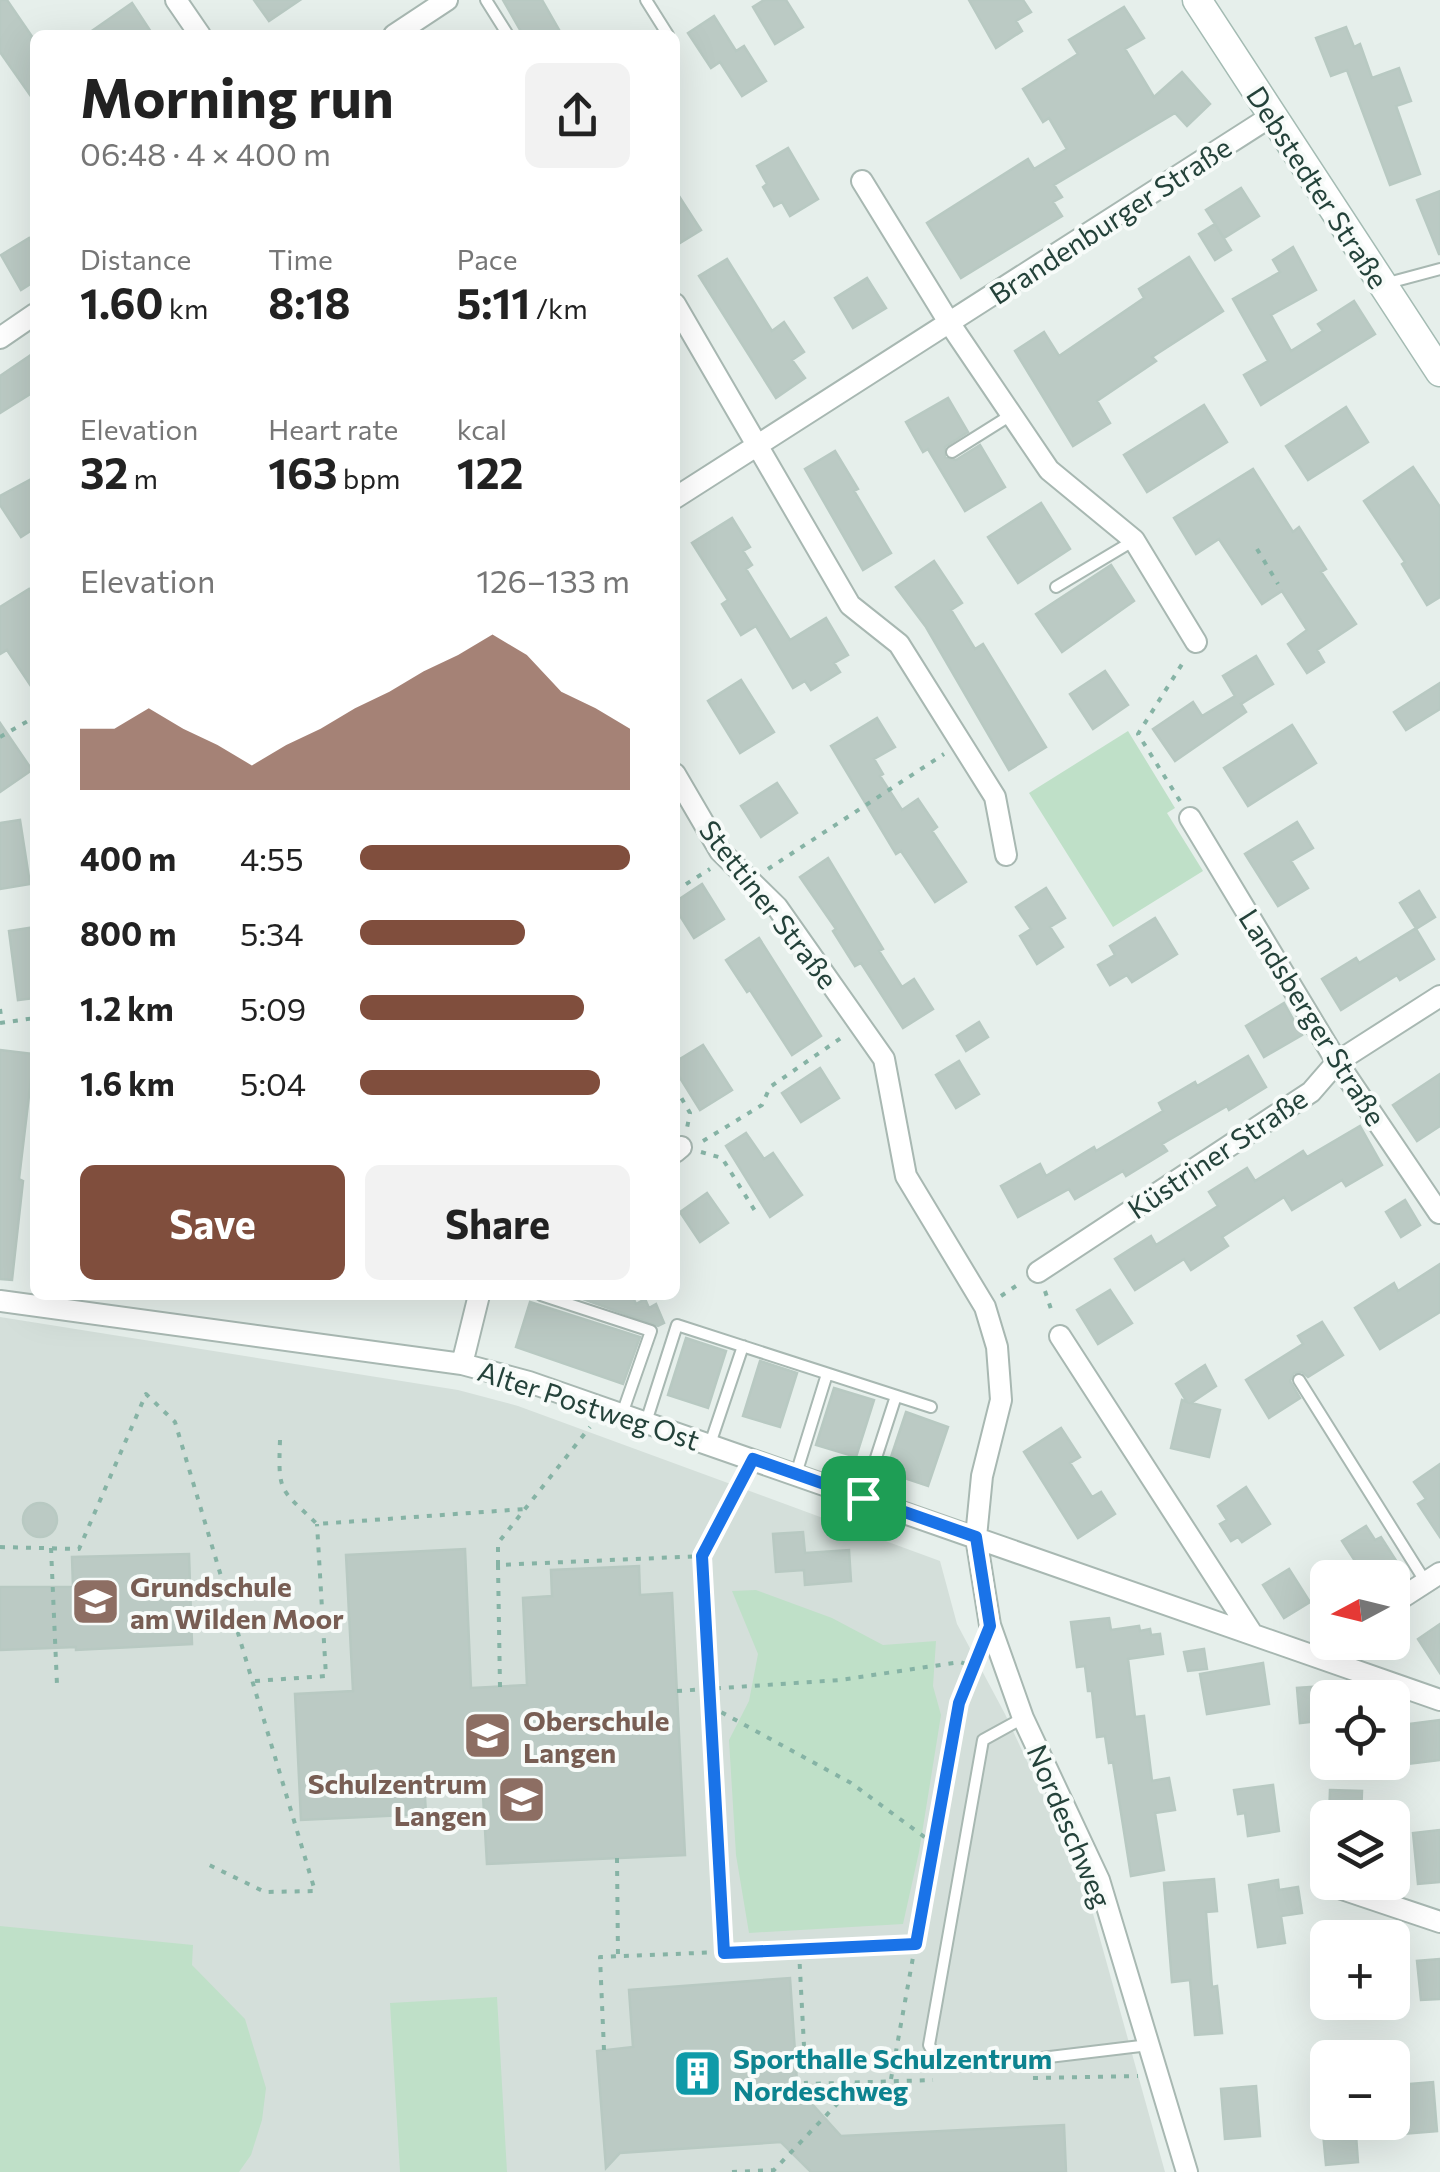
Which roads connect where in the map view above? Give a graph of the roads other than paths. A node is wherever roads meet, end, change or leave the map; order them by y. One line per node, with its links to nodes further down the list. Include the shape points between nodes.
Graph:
1 (447, 0): 7 (street)
2 (486, 0): 8 (lane)
3 (646, 0): 9 (lane)
4 (1197, 0): 10 (main road, Debstedter Straße)
5 (182, 2): 6 (street)
6 (197, 30)
7 (402, 30)
8 (505, 30)
9 (665, 30)
10 (1270, 117): 13 (main road, Debstedter Straße); 16 (street, Brandenburger Straße)
11 (862, 180): 16 (street)
12 (1440, 268): 13 (lane)
13 (1382, 285): 18 (main road, Debstedter Straße)
14 (680, 313): 20 (street)
15 (30, 317): 17 (street)
16 (950, 324): 19 (street); 20 (street, Brandenburger Straße)
17 (0, 338)
18 (1438, 365)
19 (1012, 415): 21 (lane); 23 (street, via 1049,470)
20 (758, 447): 22 (street, Brandenburger Straße); 28 (street, via 850,605 898,644 996,797)
21 (952, 452)
22 (680, 495)
23 (1134, 540): 24 (lane); 25 (street)
24 (1056, 587)
25 (1196, 642)
26 (680, 782): 48 (street, Stettiner Straße, via 726,858 777,906 884,1059 906,1176 985,1308 1002,1400 982,1476)
27 (1190, 818): 30 (street, Landsberger Straße)
28 (1006, 855)
29 (1440, 996): 30 (street, Küstriner Straße)
30 (1337, 1062): 31 (street, Landsberger Straße); 32 (street, Küstriner Straße, via 1311,1092)
31 (1439, 1213)
32 (1038, 1272)
33 (478, 1300): 38 (street)
34 (556, 1300): 43 (lane, via 651,1331)
35 (0, 1302): 38 (street, Alter Postweg Ost)
36 (1060, 1336): 51 (street)
37 (743, 1346): 39 (lane); 44 (lane, via 677,1325); 45 (lane)
38 (462, 1364): 43 (street, Alter Postweg Ost)
39 (827, 1374): 41 (lane); 46 (lane)
40 (1299, 1380): 49 (lane)
41 (896, 1396): 42 (lane); 47 (lane)
42 (931, 1407)
43 (613, 1411): 44 (street, Alter Postweg Ost)
44 (646, 1422): 45 (street, Alter Postweg Ost)
45 (710, 1444): 46 (street, Alter Postweg Ost)
46 (796, 1474): 47 (street, Alter Postweg Ost)
47 (863, 1498): 48 (street, Alter Postweg Ost)
48 (976, 1537): 51 (street, Alter Postweg Ost); 55 (street, Nordeschweg, via 990,1626)
49 (1433, 1578): 50 (street)
50 (1410, 1593)
51 (1250, 1632): 52 (street, Alter Postweg Ost)
52 (1310, 1654)
53 (1325, 1660): 54 (street, Alter Postweg Ost)
54 (1440, 1700)
55 (1023, 1718): 58 (street, Nordeschweg, via 1098,1880); 58 (lane, via 983,1740 928,2045 939,2063 975,2066)
56 (1374, 1900): 57 (street)
57 (1440, 1922)
58 (1149, 2045): 59 (street, Nordeschweg)
59 (1187, 2172)

